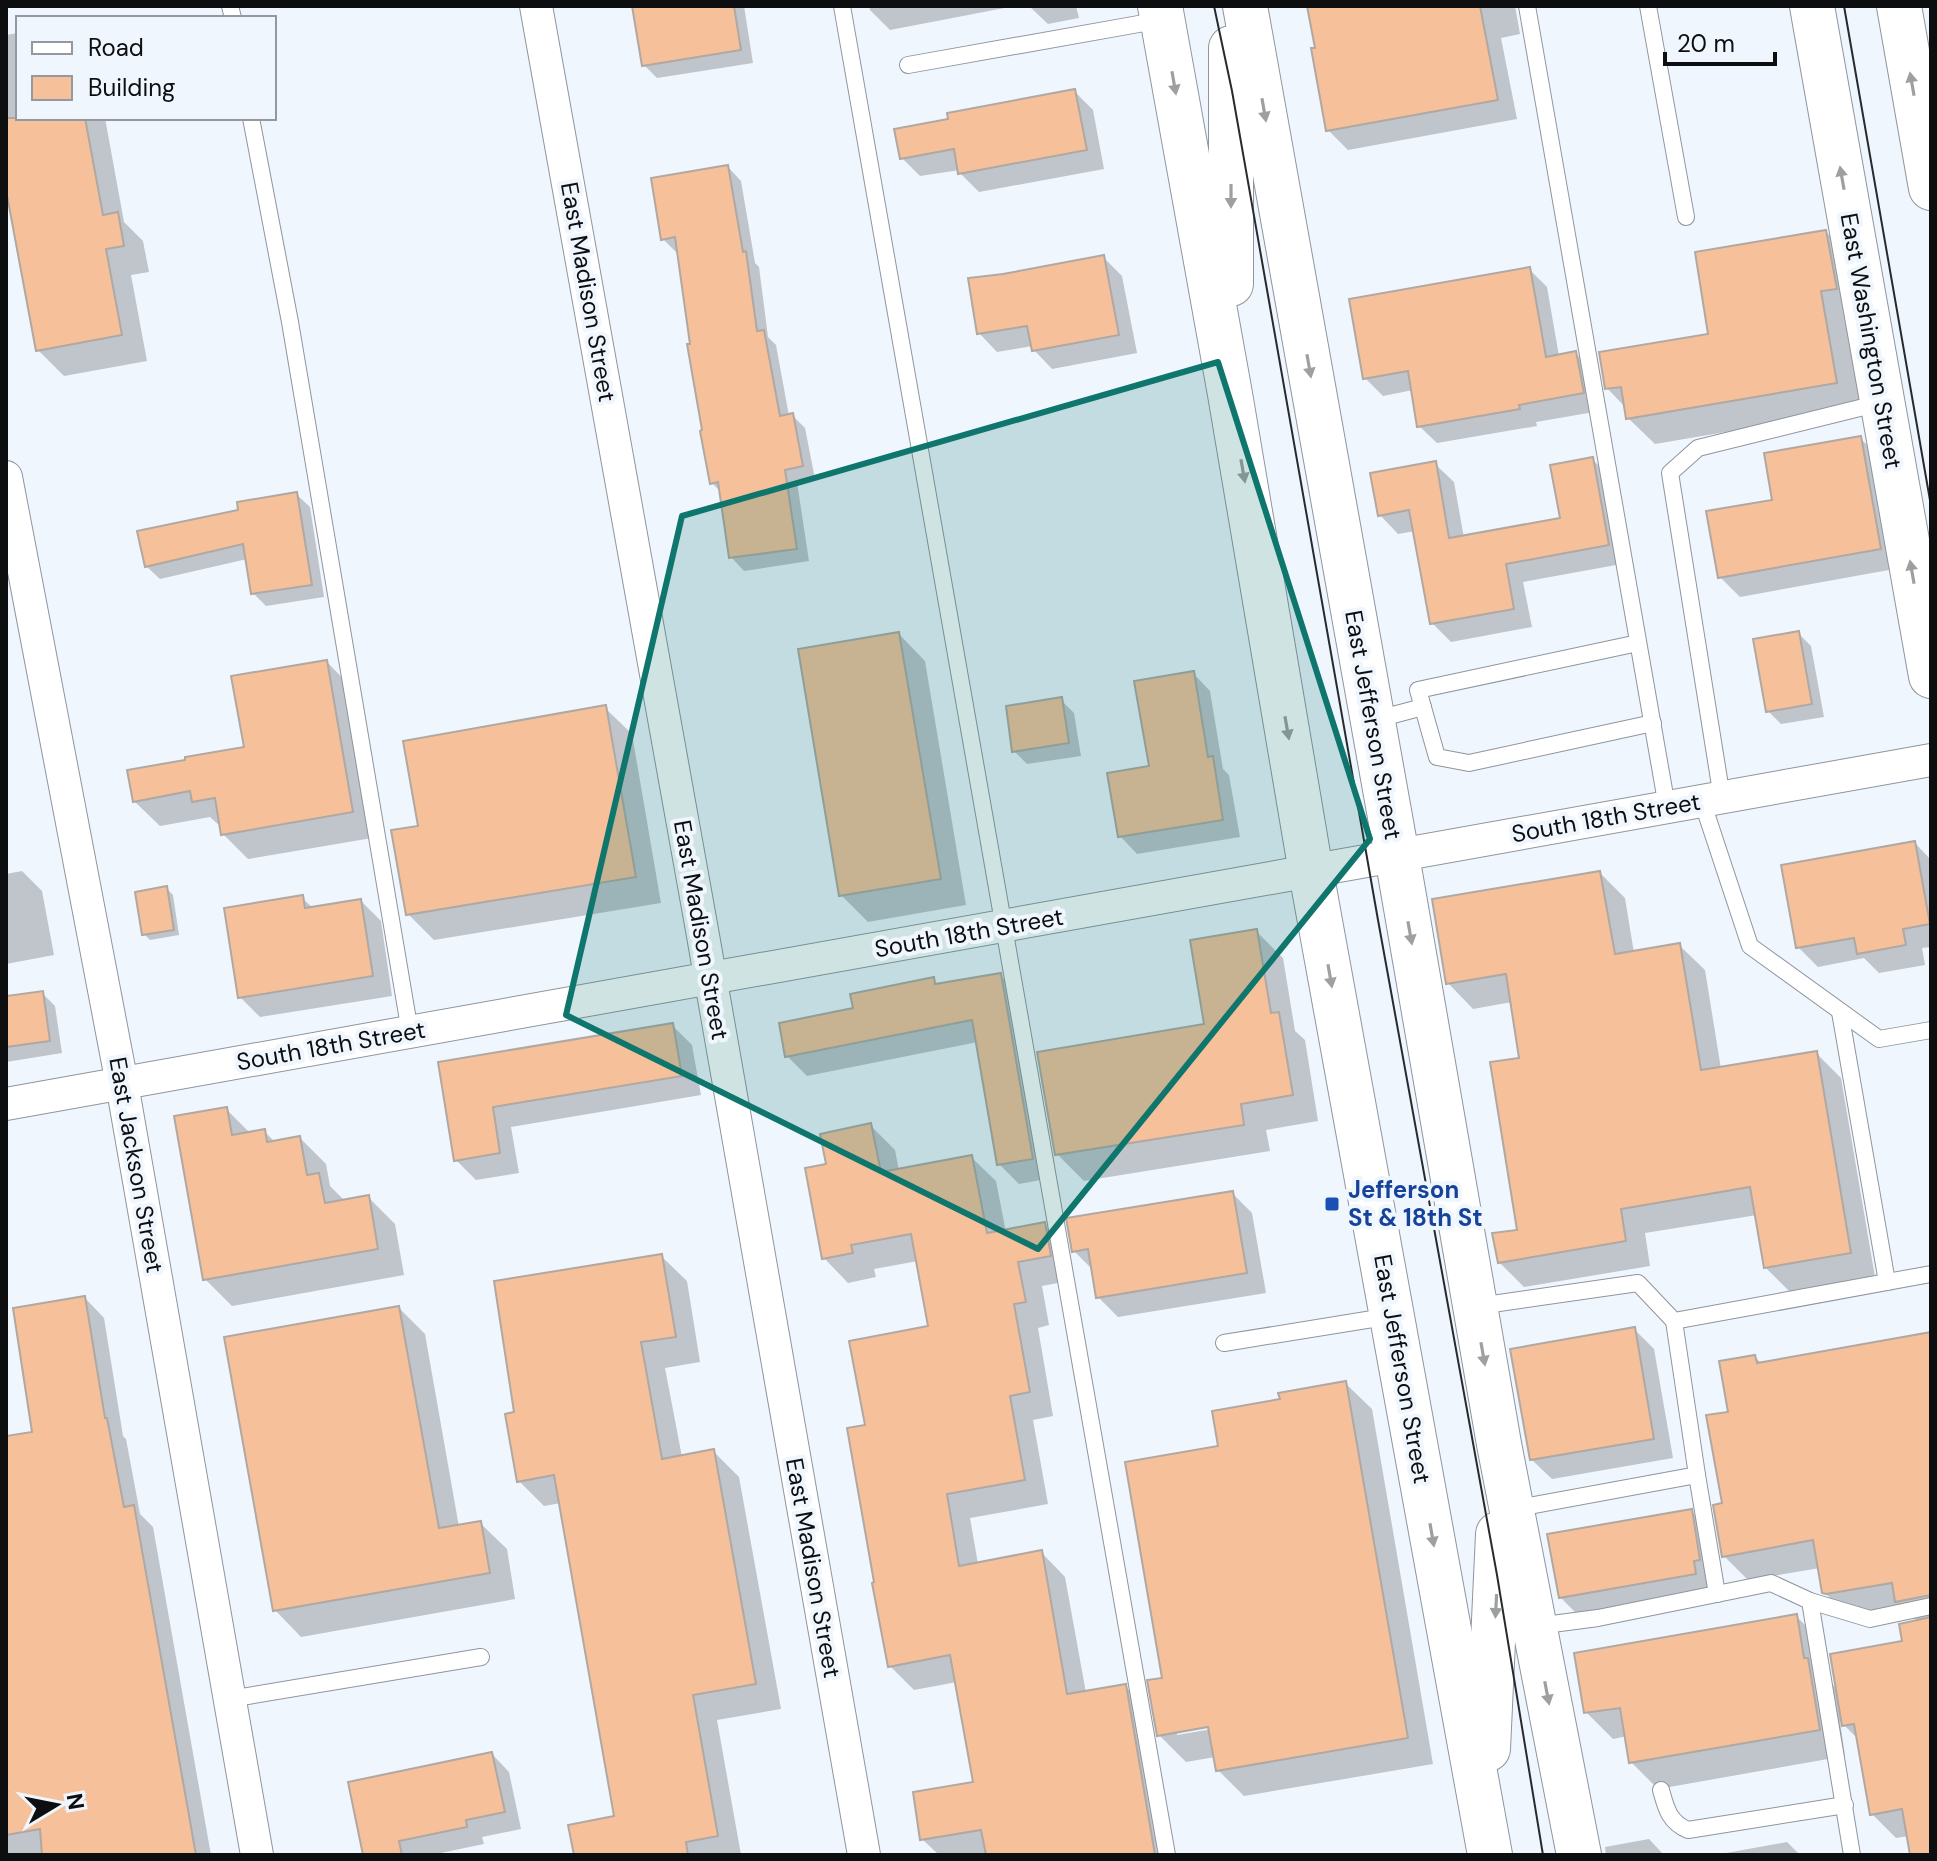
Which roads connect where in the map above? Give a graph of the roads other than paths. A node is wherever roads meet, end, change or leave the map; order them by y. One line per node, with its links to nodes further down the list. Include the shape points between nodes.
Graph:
1 (536, 6): 28 (street, East Madison Street)
2 (842, 6): 27 (lane)
3 (1231, 6): 14 (main road, East Jefferson Street, one-way to 14)
4 (1245, 6): 20 (main road, East Jefferson Street, one-way to 20)
5 (1527, 6): 17 (lane)
6 (1648, 6): 13 (lane)
7 (1812, 6): 15 (main road, East Washington Street, one-way to 7)
8 (1899, 6): 12 (main road, one-way to 8)
9 (1161, 13): 10 (lane); 14 (main road, East Jefferson Street, one-way to 14)
10 (908, 65)
11 (251, 120): 31 (lane)
12 (1930, 173)
13 (1686, 217)
14 (1230, 394): 26 (main road, East Jefferson Street, one-way to 26)
15 (1882, 403): 18 (main road, East Washington Street, one-way to 15); 23 (lane, via 1698,448 1670,473)
16 (6, 477): 32 (street, East Jackson Street)
17 (1638, 643): 19 (lane, via 1418,690); 21 (lane)
18 (1931, 676)
19 (1423, 707): 20 (lane); 21 (lane, via 1437,757 1469,763)
20 (1372, 721): 25 (main road, East Jefferson Street)
21 (1653, 723): 24 (lane)
22 (1931, 760): 23 (street, South 18th Street)
23 (1712, 799): 24 (street, South 18th Street); 29 (lane, via 1750,946)
24 (1667, 807): 25 (street, South 18th Street)
25 (1397, 856): 26 (street, South 18th Street); 36 (main road, East Jefferson Street, one-way to 36)
26 (1311, 872): 27 (street, South 18th Street); 37 (main road, East Jefferson Street, one-way to 37)
27 (1004, 926): 28 (street, South 18th Street); 54 (lane)
28 (710, 979): 31 (street, South 18th Street); 53 (street, East Madison Street)
29 (1840, 1012): 30 (lane, via 1879,1039); 35 (lane)
30 (1931, 1030)
31 (410, 1032): 32 (street, South 18th Street)
32 (122, 1084): 33 (street, South 18th Street); 48 (street, East Jackson Street)
33 (6, 1104)
34 (1931, 1274): 35 (lane)
35 (1887, 1282): 38 (lane)
36 (1475, 1306): 38 (lane, via 1638,1283); 40 (main road, East Jefferson Street, one-way to 40)
37 (1392, 1315): 39 (lane); 51 (main road, East Jefferson Street, one-way to 51)
38 (1674, 1321): 41 (lane)
39 (1224, 1343)
40 (1499, 1444): 42 (main road, East Jefferson Street); 51 (main road, East Jefferson Street, one-way to 51)
41 (1697, 1475): 42 (lane); 43 (lane)
42 (1512, 1509): 46 (main road, East Jefferson Street)
43 (1717, 1594): 44 (lane, via 1771,1583); 46 (lane)
44 (1810, 1601): 45 (lane, via 1870,1619); 50 (lane)
45 (1931, 1606)
46 (1534, 1627): 55 (main road, East Jefferson Street, one-way to 55)
47 (481, 1657): 48 (lane)
48 (230, 1699): 52 (street, East Jackson Street)
49 (1661, 1790): 50 (lane, via 1668,1815 1688,1830)
50 (1845, 1805): 56 (lane)
51 (1487, 1839)
52 (257, 1855)
53 (864, 1855)
54 (1167, 1855)
55 (1579, 1855)
56 (1852, 1855)

